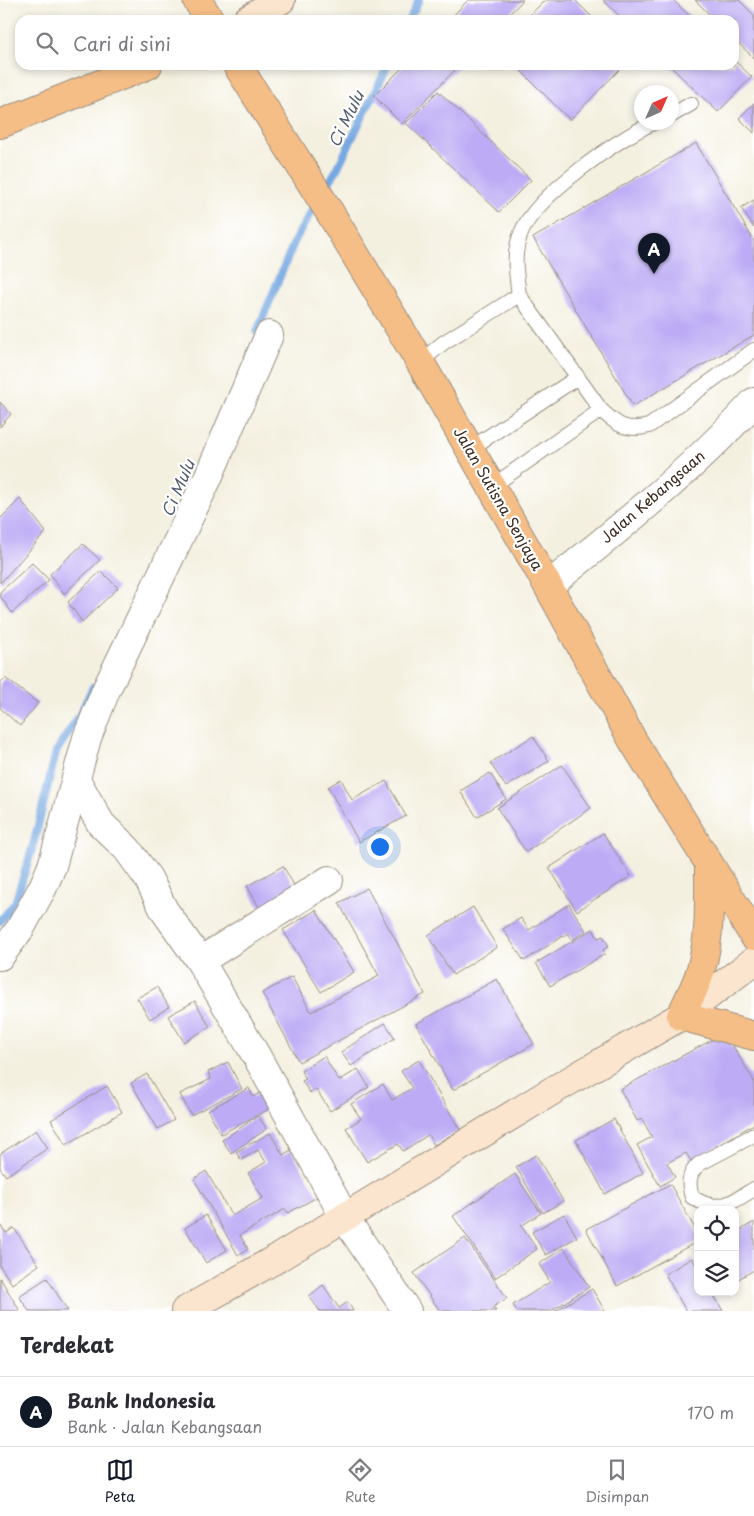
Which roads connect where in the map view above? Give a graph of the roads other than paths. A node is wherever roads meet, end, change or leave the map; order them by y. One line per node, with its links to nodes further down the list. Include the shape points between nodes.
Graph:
1 (197, 0): 3 (main road)
2 (281, 0): 4 (street)
3 (207, 15)
4 (256, 15)
5 (135, 70): 9 (main road)
6 (240, 70): 14 (main road, Jalan Sutisna Senjaya)
7 (691, 104): 8 (lane)
8 (679, 111)
9 (0, 124)
10 (642, 130): 11 (lane, via 585,166 530,218 522,231 514,263)
11 (519, 295): 14 (lane, via 443,343); 15 (lane)
12 (269, 335): 21 (street, via 207,480 106,690 87,738)
13 (754, 350): 17 (lane, via 648,426 625,428)
14 (420, 362): 18 (main road, Jalan Sutisna Senjaya)
15 (578, 377): 17 (lane); 18 (lane)
16 (754, 402): 20 (street, Jalan Kebangsaan, via 666,487)
17 (601, 410): 19 (lane)
18 (470, 449): 19 (main road, Jalan Sutisna Senjaya)
19 (492, 487): 20 (main road, Jalan Sutisna Senjaya)
20 (548, 586): 24 (main road, Jalan Sutisna Senjaya, via 633,741)
21 (76, 780): 22 (street); 23 (street)
22 (101, 824): 23 (street); 28 (street, via 127,849 148,878 164,910)
23 (60, 837): 27 (street, via 43,887 20,929)
24 (709, 863): 26 (main road, Jalan Sutisna Senjaya); 30 (main road, via 706,948 701,971)
25 (329, 880): 28 (street)
26 (754, 936)
27 (0, 956)
28 (200, 961): 34 (street)
29 (754, 961): 30 (street)
30 (681, 1016): 31 (main road); 34 (street)
31 (754, 1036)
32 (754, 1136): 33 (lane, via 699,1164 692,1170 688,1183 692,1197 704,1205 716,1207)
33 (754, 1189)
34 (345, 1218): 35 (street); 36 (street)
35 (185, 1311)
36 (408, 1311)

